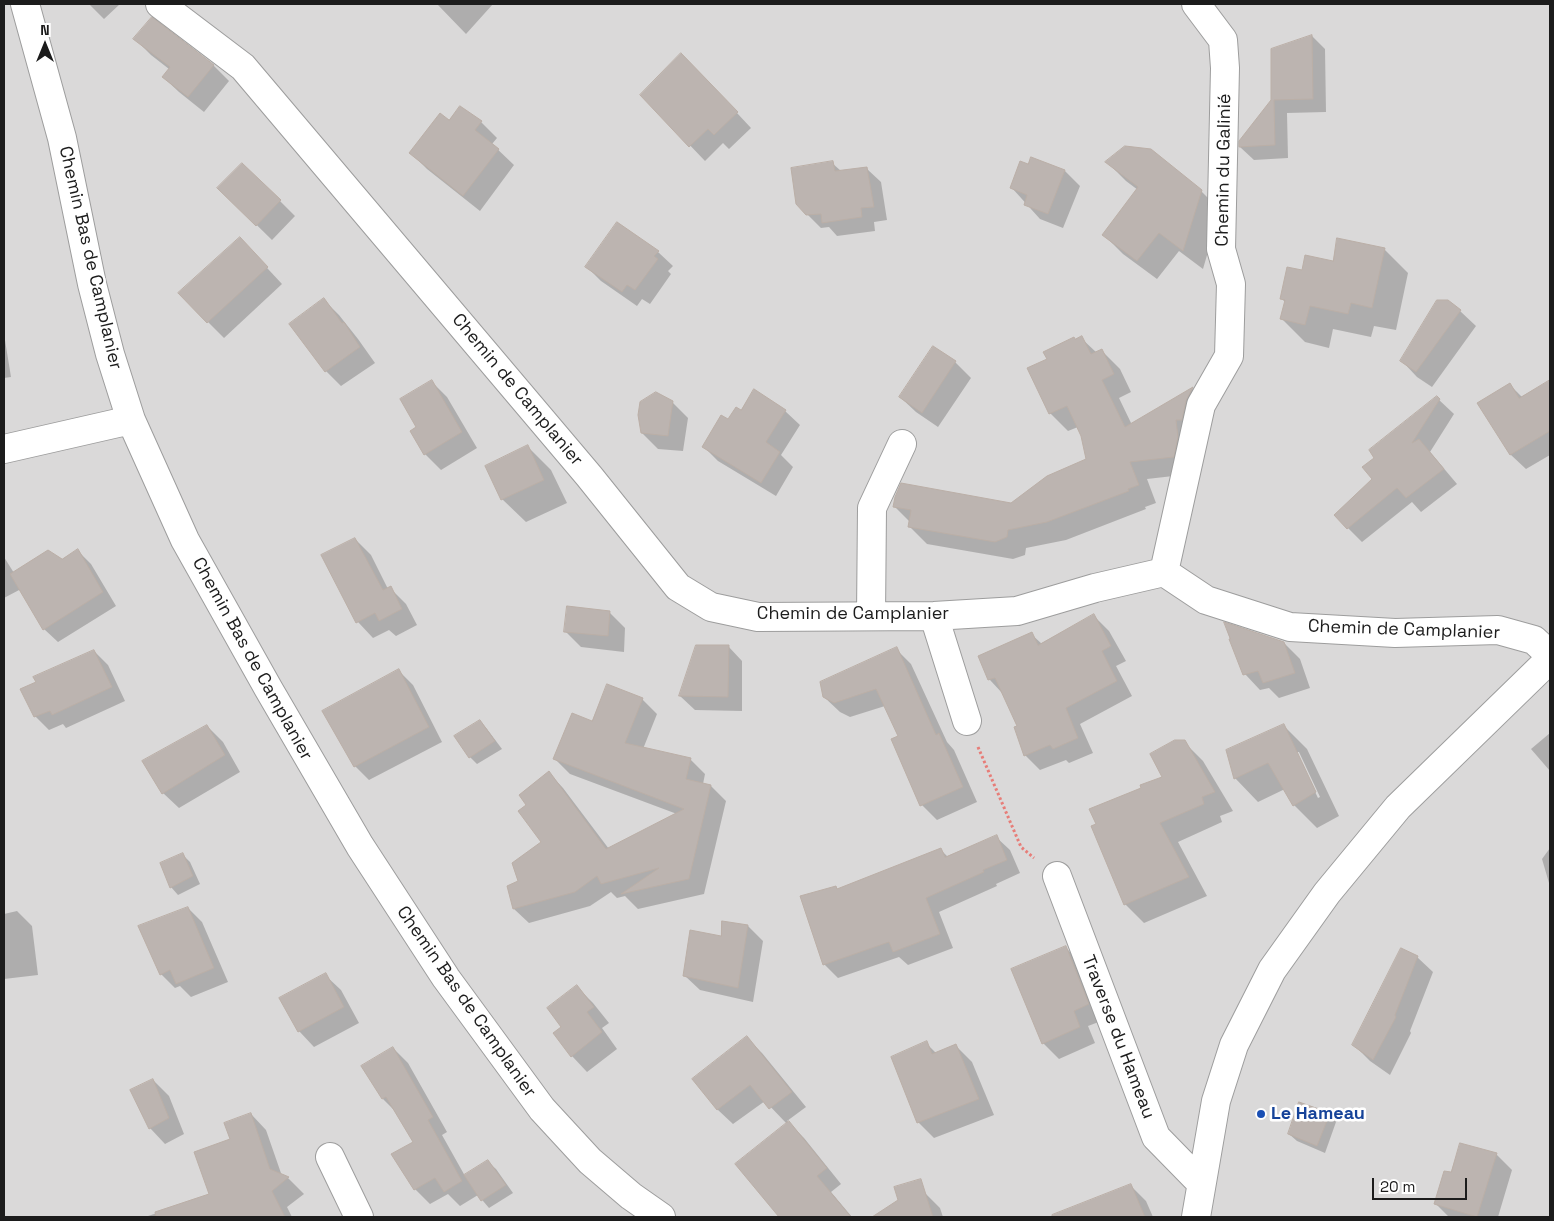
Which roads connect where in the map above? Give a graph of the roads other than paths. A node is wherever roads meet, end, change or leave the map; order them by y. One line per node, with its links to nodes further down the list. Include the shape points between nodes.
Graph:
1 (25, 4): 4 (street, Chemin Bas de Camplanier, via 62,138 92,284)
2 (160, 4): 8 (street, Chemin de Camplanier, via 243,67 589,476 678,587 711,606 758,617)
3 (1196, 4): 7 (street, Chemin du Galinié, via 1223,40 1220,249 1231,284 1229,356 1201,405)
4 (131, 420): 6 (street); 17 (street, Chemin Bas de Camplanier, via 185,540 268,688 360,846 446,978 542,1109 590,1161)
5 (902, 444): 8 (street, via 872,508)
6 (4, 449)
7 (1164, 572): 9 (street, Chemin de Camplanier, via 1017,611); 10 (street, Chemin de Camplanier, via 1206,600 1290,627 1395,633 1498,630 1534,640)
8 (871, 616): 9 (street, Chemin de Camplanier)
9 (934, 616): 12 (street)
10 (1550, 654)
11 (1550, 659): 15 (street, via 1398,807 1327,893 1272,970 1234,1045 1216,1101)
12 (967, 721)
13 (1057, 876): 15 (street, Traverse du Hameau, via 1156,1137)
14 (330, 1157): 16 (street)
15 (1201, 1183): 18 (street)
16 (359, 1217)
17 (661, 1217)
18 (1196, 1217)

